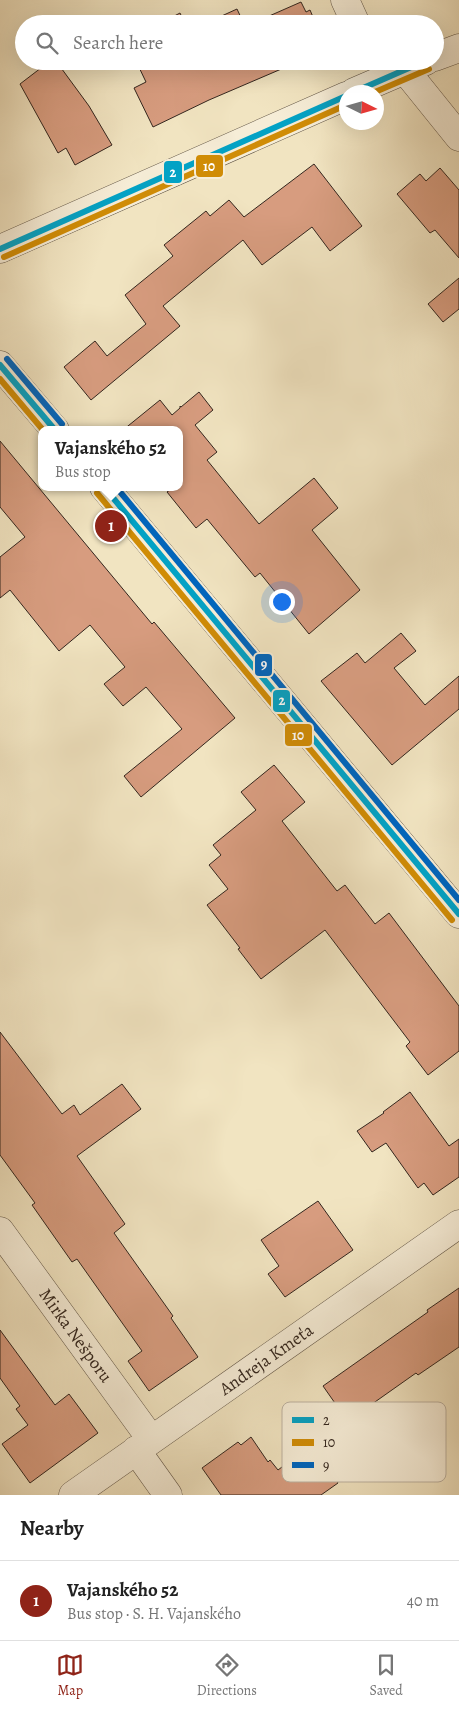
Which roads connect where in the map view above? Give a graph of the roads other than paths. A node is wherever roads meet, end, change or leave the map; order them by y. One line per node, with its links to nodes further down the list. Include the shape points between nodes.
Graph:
1 (345, 0): 2 (street)
2 (352, 15)
3 (459, 48): 4 (street)
4 (444, 54)
5 (392, 70): 7 (street)
6 (398, 70): 9 (street)
7 (366, 85)
8 (339, 99): 10 (street)
9 (459, 137)
10 (0, 249)
11 (0, 365): 12 (street)
12 (52, 426)
13 (107, 491): 14 (street)
14 (459, 914)
15 (459, 1224): 17 (street, Andreja Kmeťa)
16 (0, 1231): 17 (street, Mirka Nešporu)
17 (144, 1445): 18 (street, Andreja Kmeťa); 19 (street, Mirka Nešporu)
18 (73, 1495)
19 (168, 1495)

